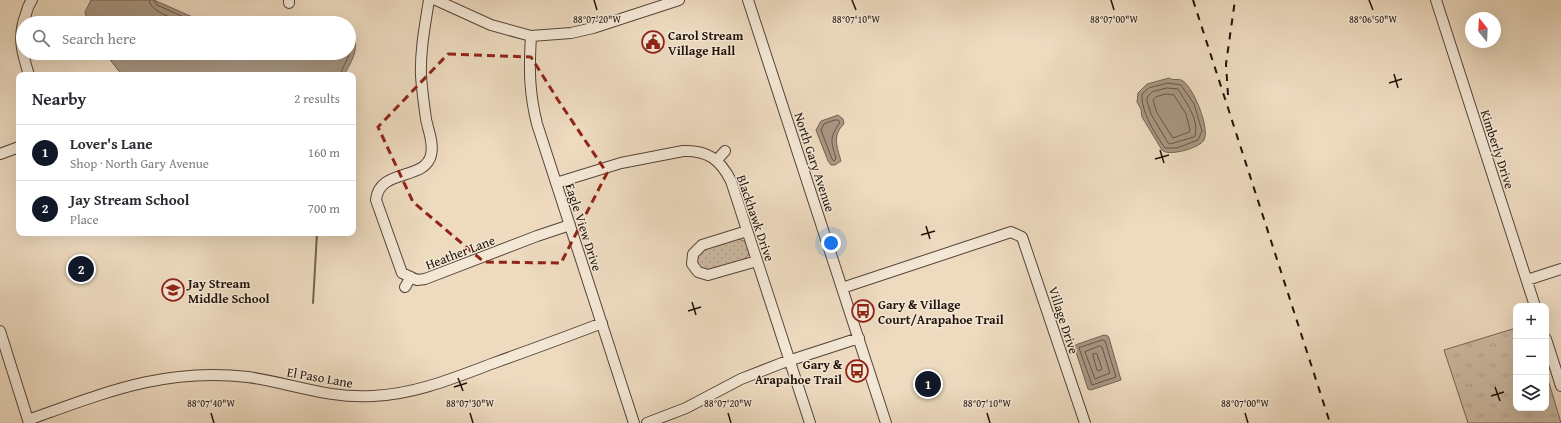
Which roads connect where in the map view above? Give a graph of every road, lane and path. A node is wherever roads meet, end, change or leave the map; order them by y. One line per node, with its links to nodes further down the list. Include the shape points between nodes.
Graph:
1 (32, 0): 7 (street)
2 (429, 0): 20 (street, Heather Lane, via 421,76 426,120 432,144 431,155 434,161 373,188 377,208 402,273)
3 (436, 0): 8 (street, via 491,25)
4 (679, 0): 8 (street, via 593,28 571,33)
5 (748, 0): 23 (street, North Gary Avenue)
6 (1436, 0): 21 (street, Kimberly Drive)
7 (24, 16)
8 (531, 36): 15 (street, Eagle View Drive, via 531,97)
9 (24, 60): 10 (street)
10 (28, 72)
11 (16, 148): 13 (street)
12 (725, 151): 14 (street)
13 (0, 154)
14 (717, 160): 15 (street, via 705,154 683,150 621,163); 17 (street, Blackhawk Drive, via 731,181)
15 (556, 183): 16 (street, Eagle View Drive)
16 (570, 225): 20 (street, Heather Lane, via 425,279 417,280); 25 (street, Eagle View Drive)
17 (747, 231): 18 (street, Blackhawk Drive); 18 (street, via 702,245 694,254 692,264 698,272 708,275)
18 (757, 261): 29 (street, Blackhawk Drive)
19 (1561, 269): 21 (street)
20 (411, 277): 22 (street)
21 (1527, 280): 24 (street, Kimberly Drive)
22 (405, 287)
23 (842, 288): 27 (street, North Gary Avenue); 36 (street, Village Drive, via 1011,232 1022,237)
24 (1534, 303)
25 (602, 323): 31 (street, El Paso Lane, via 438,384 400,394 345,396 246,377 191,375 130,384); 32 (street, Eagle View Drive)
26 (0, 332): 31 (street)
27 (859, 338): 29 (street); 35 (street, North Gary Avenue)
28 (1549, 348): 30 (street)
29 (789, 361): 33 (street, via 741,379 686,408); 34 (street, Blackhawk Drive)
30 (1561, 386)
31 (29, 422)
32 (634, 423)
33 (647, 423)
34 (810, 423)
35 (886, 423)
36 (1085, 423)

